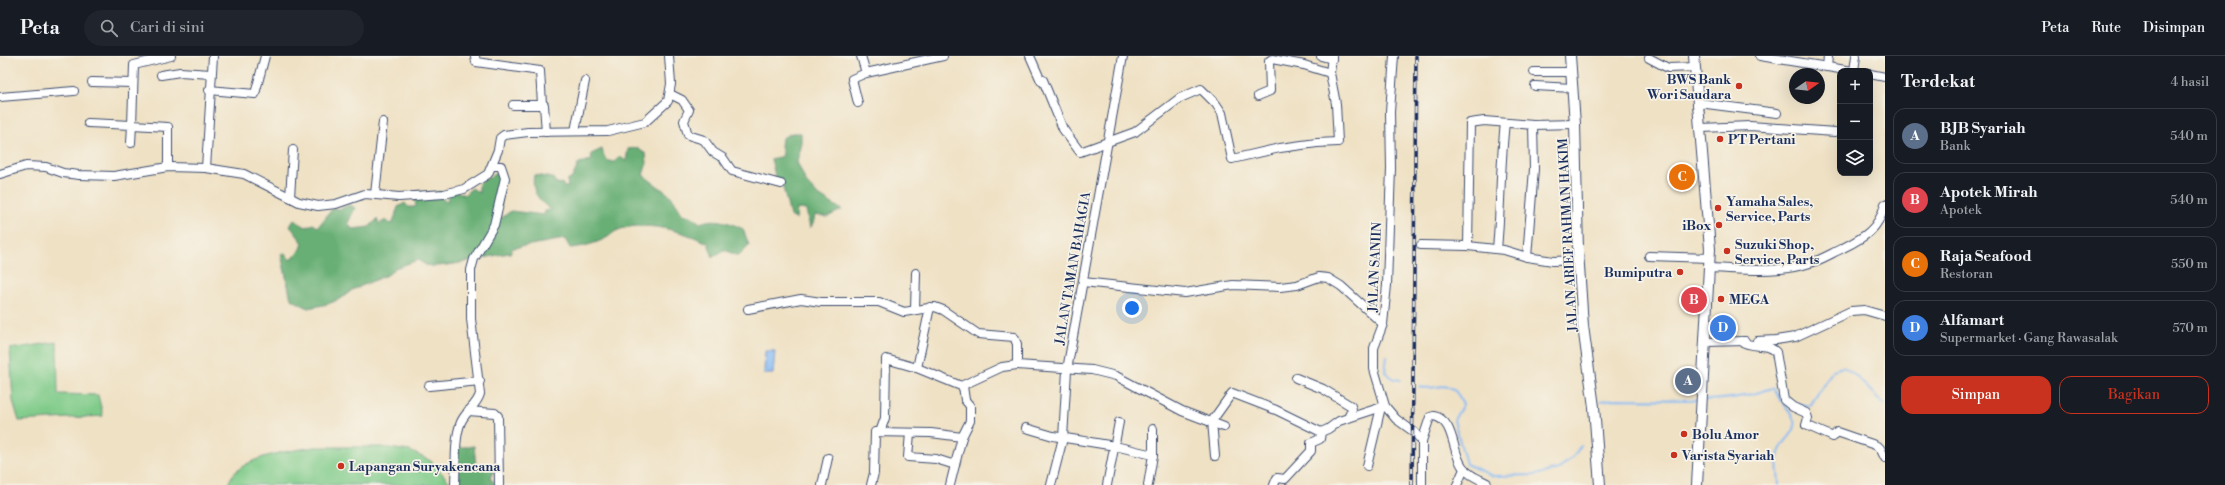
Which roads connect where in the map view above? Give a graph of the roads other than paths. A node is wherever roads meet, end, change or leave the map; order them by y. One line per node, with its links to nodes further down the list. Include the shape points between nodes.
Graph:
1 (134, 56): 21 (street)
2 (171, 56): 20 (street)
3 (213, 56): 30 (street)
4 (265, 56): 39 (street, via 255,94)
5 (475, 56): 46 (street, via 476,62 540,71)
6 (669, 56): 41 (street)
7 (861, 56): 28 (street)
8 (943, 56): 28 (street)
9 (1030, 56): 60 (street, via 1063,129 1078,150 1083,152)
10 (1123, 56): 60 (street, JALAN TAMAN BAHAGIA)
11 (1320, 56): 18 (street)
12 (1394, 56): 83 (street, JALAN SANIIN, via 1390,112 1387,284)
13 (1570, 56): 27 (main road, JALAN ARIEF RAHMAN HAKIM)
14 (1694, 56): 22 (main road)
15 (1760, 56): 23 (street)
16 (1828, 56): 23 (street)
17 (1856, 56): 24 (street)
18 (1332, 57): 29 (street)
19 (1649, 58): 22 (street, via 1668,68)
20 (143, 59): 21 (street)
21 (134, 65): 36 (street)
22 (1695, 67): 45 (main road)
23 (1827, 67): 25 (street)
24 (1854, 68)
25 (1837, 69)
26 (1534, 72): 27 (street)
27 (1572, 72): 38 (main road, JALAN ARIEF RAHMAN HAKIM)
28 (866, 73): 44 (street, via 852,79)
29 (1330, 73): 42 (street, via 1272,59 1269,61 1270,91); 60 (street, via 1336,104 1337,143 1280,148 1231,159 1222,113 1207,93 1198,89 1167,107 1136,132)
30 (211, 74): 31 (street, via 180,72); 39 (street)
31 (161, 75)
32 (1873, 75): 33 (street)
33 (1885, 77)
34 (585, 81): 56 (street)
35 (92, 82): 36 (street)
36 (133, 83): 53 (street)
37 (1535, 86): 38 (street)
38 (1573, 88): 52 (main road, JALAN ARIEF RAHMAN HAKIM)
39 (209, 90): 64 (street)
40 (74, 91): 43 (street)
41 (670, 94): 56 (street, via 663,107 645,122 608,131); 66 (street, via 682,100 690,110 684,121 688,135 704,140 713,152 723,158 732,171)
42 (1258, 96)
43 (0, 97)
44 (858, 103)
45 (1699, 103): 48 (street); 55 (main road)
46 (542, 104): 47 (street); 57 (street, via 546,107)
47 (513, 105)
48 (1777, 113)
49 (383, 122): 67 (street)
50 (88, 123): 53 (street)
51 (1505, 123): 54 (street); 71 (street, via 1470,123); 72 (street)
52 (1575, 124): 54 (street); 75 (main road, JALAN ARIEF RAHMAN HAKIM)
53 (132, 125): 59 (street); 63 (street, via 168,127)
54 (1532, 125): 74 (street, via 1534,169)
55 (1701, 128): 58 (street, via 1750,126); 76 (main road)
56 (575, 130): 57 (street)
57 (546, 132): 62 (street, via 504,135 500,138)
58 (1835, 132)
59 (131, 143)
60 (1107, 143): 78 (street, JALAN TAMAN BAHAGIA)
61 (293, 150): 68 (street)
62 (493, 166): 67 (street, via 483,179 453,192 399,197); 90 (street, via 501,166 504,173 497,215 494,225 474,258 471,270 472,326)
63 (168, 167): 64 (street); 65 (street, via 114,176 78,175 46,167 26,166)
64 (206, 168): 68 (street, via 244,174)
65 (0, 174)
66 (781, 184)
67 (374, 194): 68 (street, via 362,194 326,206 308,204)
68 (290, 197)
69 (1885, 204): 76 (street, via 1878,224 1867,235 1809,264 1757,270)
70 (1421, 244): 71 (street)
71 (1468, 246): 72 (street)
72 (1497, 249): 74 (street)
73 (1649, 256): 76 (street)
74 (1527, 257): 75 (street)
75 (1578, 260): 127 (main road, JALAN ARIEF RAHMAN HAKIM)
76 (1709, 263): 85 (main road)
77 (916, 273): 81 (street)
78 (1083, 282): 83 (street, via 1185,293 1233,285 1280,287 1297,285 1319,277 1328,278 1341,286); 88 (street, JALAN TAMAN BAHAGIA)
79 (930, 307): 81 (street); 86 (street, via 943,310 978,334 1014,338 1017,344); 87 (street)
80 (748, 309): 81 (street, via 801,299 821,302 879,302 902,312)
81 (915, 310)
82 (1885, 316): 84 (street, via 1864,310 1851,311 1795,337)
83 (1382, 324): 93 (street, JALAN SANIIN, via 1374,348 1374,360)
84 (1741, 341): 85 (street); 111 (street, via 1746,345 1769,346 1776,352 1784,400 1806,413 1806,425 1833,438 1837,432 1876,445)
85 (1705, 342): 128 (main road)
86 (1017, 365): 88 (street); 92 (street, via 1002,367)
87 (917, 368): 92 (street); 101 (street, via 885,360 885,418)
88 (1067, 370): 96 (street, via 1092,370 1116,376 1182,411); 105 (street, JALAN TAMAN BAHAGIA)
89 (1296, 378): 95 (street, via 1323,389 1351,406)
90 (480, 381): 91 (street); 94 (street, via 478,399)
91 (429, 386)
92 (963, 386): 104 (street, via 965,400 971,411 970,421)
93 (1384, 406): 95 (street); 106 (street, JALAN SANIIN); 113 (street)
94 (468, 411): 116 (street, via 460,424); 117 (street, via 495,413 498,416)
95 (1348, 418): 102 (street)
96 (1212, 421): 98 (street); 102 (street, via 1232,393 1276,410); 109 (street)
97 (1119, 422): 107 (street)
98 (1224, 427)
99 (1026, 428): 105 (street)
100 (1153, 429): 108 (street)
101 (880, 432): 103 (street); 119 (street, via 873,435 874,473)
102 (1321, 432): 124 (street, via 1320,439 1311,443 1311,450 1305,459 1285,479 1277,478)
103 (910, 433): 104 (street); 112 (street, via 908,457 936,459)
104 (962, 437): 112 (street)
105 (1063, 438): 107 (street); 121 (street, JALAN TAMAN BAHAGIA)
106 (1422, 441): 114 (street, via 1430,417 1442,419); 125 (street)
107 (1115, 446): 108 (street); 122 (street)
108 (1153, 455): 123 (street)
109 (1215, 456)
110 (828, 458): 118 (street)
111 (1885, 458)
112 (955, 465): 120 (street)
113 (1367, 466)
114 (1464, 469): 115 (street); 126 (street)
115 (1487, 483)
116 (455, 485)
117 (499, 485)
118 (822, 485)
119 (871, 485)
120 (950, 485)
121 (1051, 485)
122 (1107, 485)
123 (1148, 485)
124 (1274, 485)
125 (1422, 485)
126 (1456, 485)
127 (1600, 485)
128 (1697, 485)

